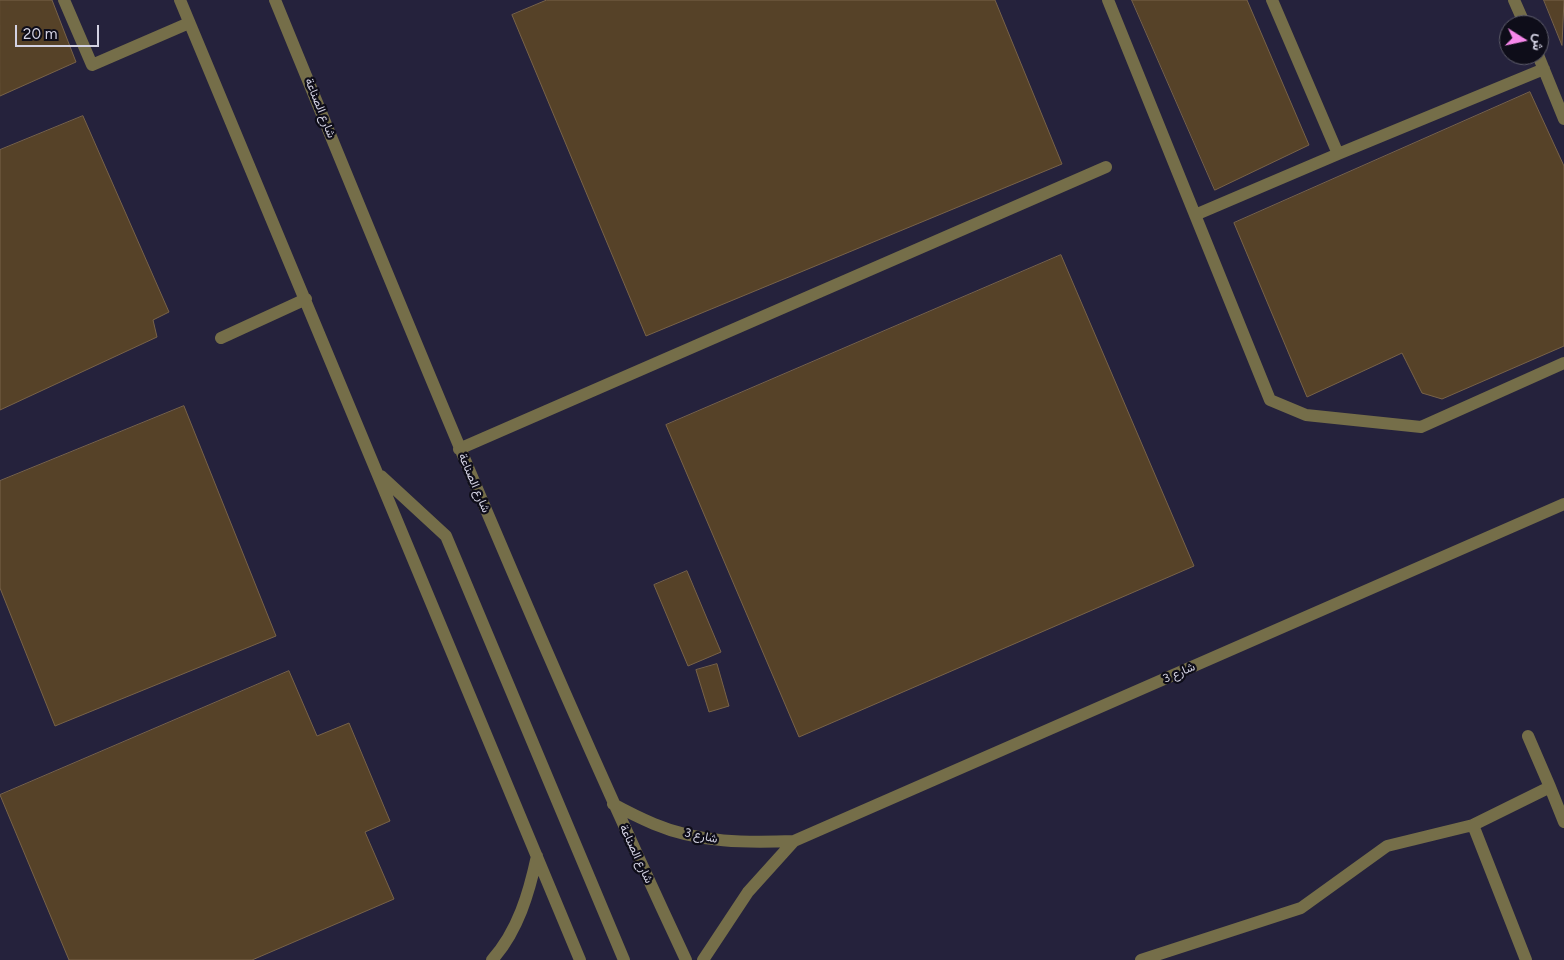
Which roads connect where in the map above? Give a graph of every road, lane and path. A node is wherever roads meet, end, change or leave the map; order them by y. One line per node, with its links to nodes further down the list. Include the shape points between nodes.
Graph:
1 (64, 0): 8 (street, via 92,65)
2 (180, 0): 8 (street)
3 (275, 0): 18 (street, شارع الصناعة)
4 (1108, 0): 14 (street)
5 (1272, 0): 12 (street)
6 (1514, 0): 7 (street)
7 (1521, 15)
8 (189, 23): 15 (street)
9 (1542, 65): 10 (street)
10 (1544, 69): 11 (street); 12 (street)
11 (1564, 119)
12 (1338, 154): 14 (street)
13 (1106, 167): 18 (street)
14 (1195, 215): 17 (street, via 1270,400 1288,408 1306,415 1421,427)
15 (306, 299): 16 (street); 19 (street)
16 (221, 338)
17 (1564, 363)
18 (459, 449): 23 (street, شارع الصناعة)
19 (377, 473): 27 (street); 30 (street, via 446,536)
20 (1564, 504): 26 (street, شارع 3)
21 (1528, 736): 22 (street)
22 (1550, 787): 24 (street); 25 (street)
23 (613, 804): 26 (street, شارع 3, via 655,825 700,838 747,844); 31 (street, شارع الصناعة)
24 (1564, 822)
25 (1473, 825): 33 (street, via 1387,846 1301,908); 34 (street)
26 (794, 842): 32 (street, شارع 3, via 748,892)
27 (537, 856): 28 (street, via 530,890 517,923); 29 (street)
28 (492, 960)
29 (580, 960)
30 (624, 960)
31 (686, 960)
32 (703, 960)
33 (1141, 960)
34 (1526, 960)

